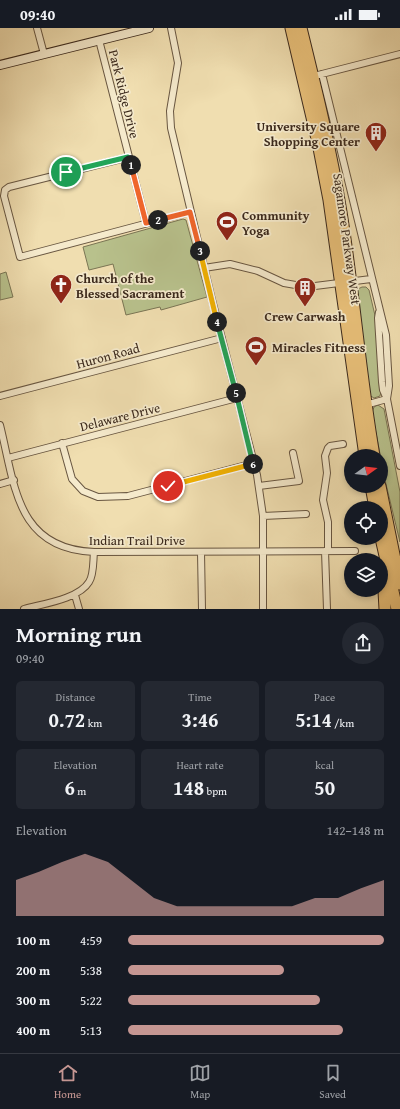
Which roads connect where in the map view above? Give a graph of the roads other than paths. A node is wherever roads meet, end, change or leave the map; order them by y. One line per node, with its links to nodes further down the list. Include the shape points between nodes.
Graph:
1 (37, 28): 8 (street)
2 (131, 28): 7 (street, via 108,34)
3 (149, 28): 7 (street)
4 (171, 28): 15 (street, via 178,63 170,111 171,128)
5 (291, 28): 19 (highway, Sagamore Parkway West, via 318,144)
6 (301, 28): 11 (highway, Sagamore Parkway West)
7 (99, 40): 8 (street); 12 (street, Park Ridge Drive)
8 (44, 54): 10 (street)
9 (400, 54): 11 (street)
10 (0, 66)
11 (318, 75): 13 (street); 14 (highway, Sagamore Parkway West)
12 (128, 157): 16 (street, Park Ridge Drive); 16 (street, via 5,190 4,196 20,257)
13 (354, 203): 14 (street); 18 (street)
14 (339, 205): 19 (highway, Sagamore Parkway West)
15 (190, 212): 16 (street); 17 (street)
16 (146, 223)
17 (204, 268): 19 (street, via 230,264 284,283 314,287); 20 (street)
18 (371, 279): 19 (street); 23 (street, via 379,312 382,382)
19 (345, 283): 24 (highway, Sagamore Parkway West); 28 (highway, Sagamore Parkway West)
20 (222, 338): 21 (street, Huron Road); 22 (street)
21 (0, 396)
22 (237, 398): 26 (street, Delaware Drive); 32 (street)
23 (387, 399): 24 (street); 33 (street)
24 (365, 405): 29 (highway, Sagamore Parkway West)
25 (0, 425): 31 (street, Indian Trail Drive)
26 (62, 443): 31 (street, Delaware Drive); 32 (street, via 72,479 83,491 98,497 128,496)
27 (342, 444): 45 (street, via 328,448 325,456 327,473 323,500 328,522)
28 (364, 449)
29 (373, 449)
30 (293, 453): 36 (street, via 299,481)
31 (8, 458): 34 (street, Indian Trail Drive)
32 (254, 463): 36 (street)
33 (400, 466)
34 (14, 480): 35 (street); 47 (street, Indian Trail Drive, via 22,510 37,532 69,549)
35 (0, 484)
36 (259, 486): 38 (street)
37 (306, 514): 38 (street)
38 (263, 516): 44 (street)
39 (388, 542): 43 (highway)
40 (385, 545): 56 (highway)
41 (386, 545): 57 (highway)
42 (387, 545): 49 (highway)
43 (400, 549)
44 (263, 551): 45 (street, Indian Trail Drive); 48 (street, Indian Trail Drive); 54 (street)
45 (326, 551): 46 (street, Indian Trail Drive); 55 (street)
46 (355, 551)
47 (94, 552): 48 (street, Indian Trail Drive); 50 (street, via 89,583)
48 (201, 552): 53 (street)
49 (400, 584)
50 (75, 595): 51 (street); 52 (street)
51 (24, 609)
52 (79, 609)
53 (202, 609)
54 (263, 609)
55 (327, 609)
56 (385, 609)
57 (397, 609)

